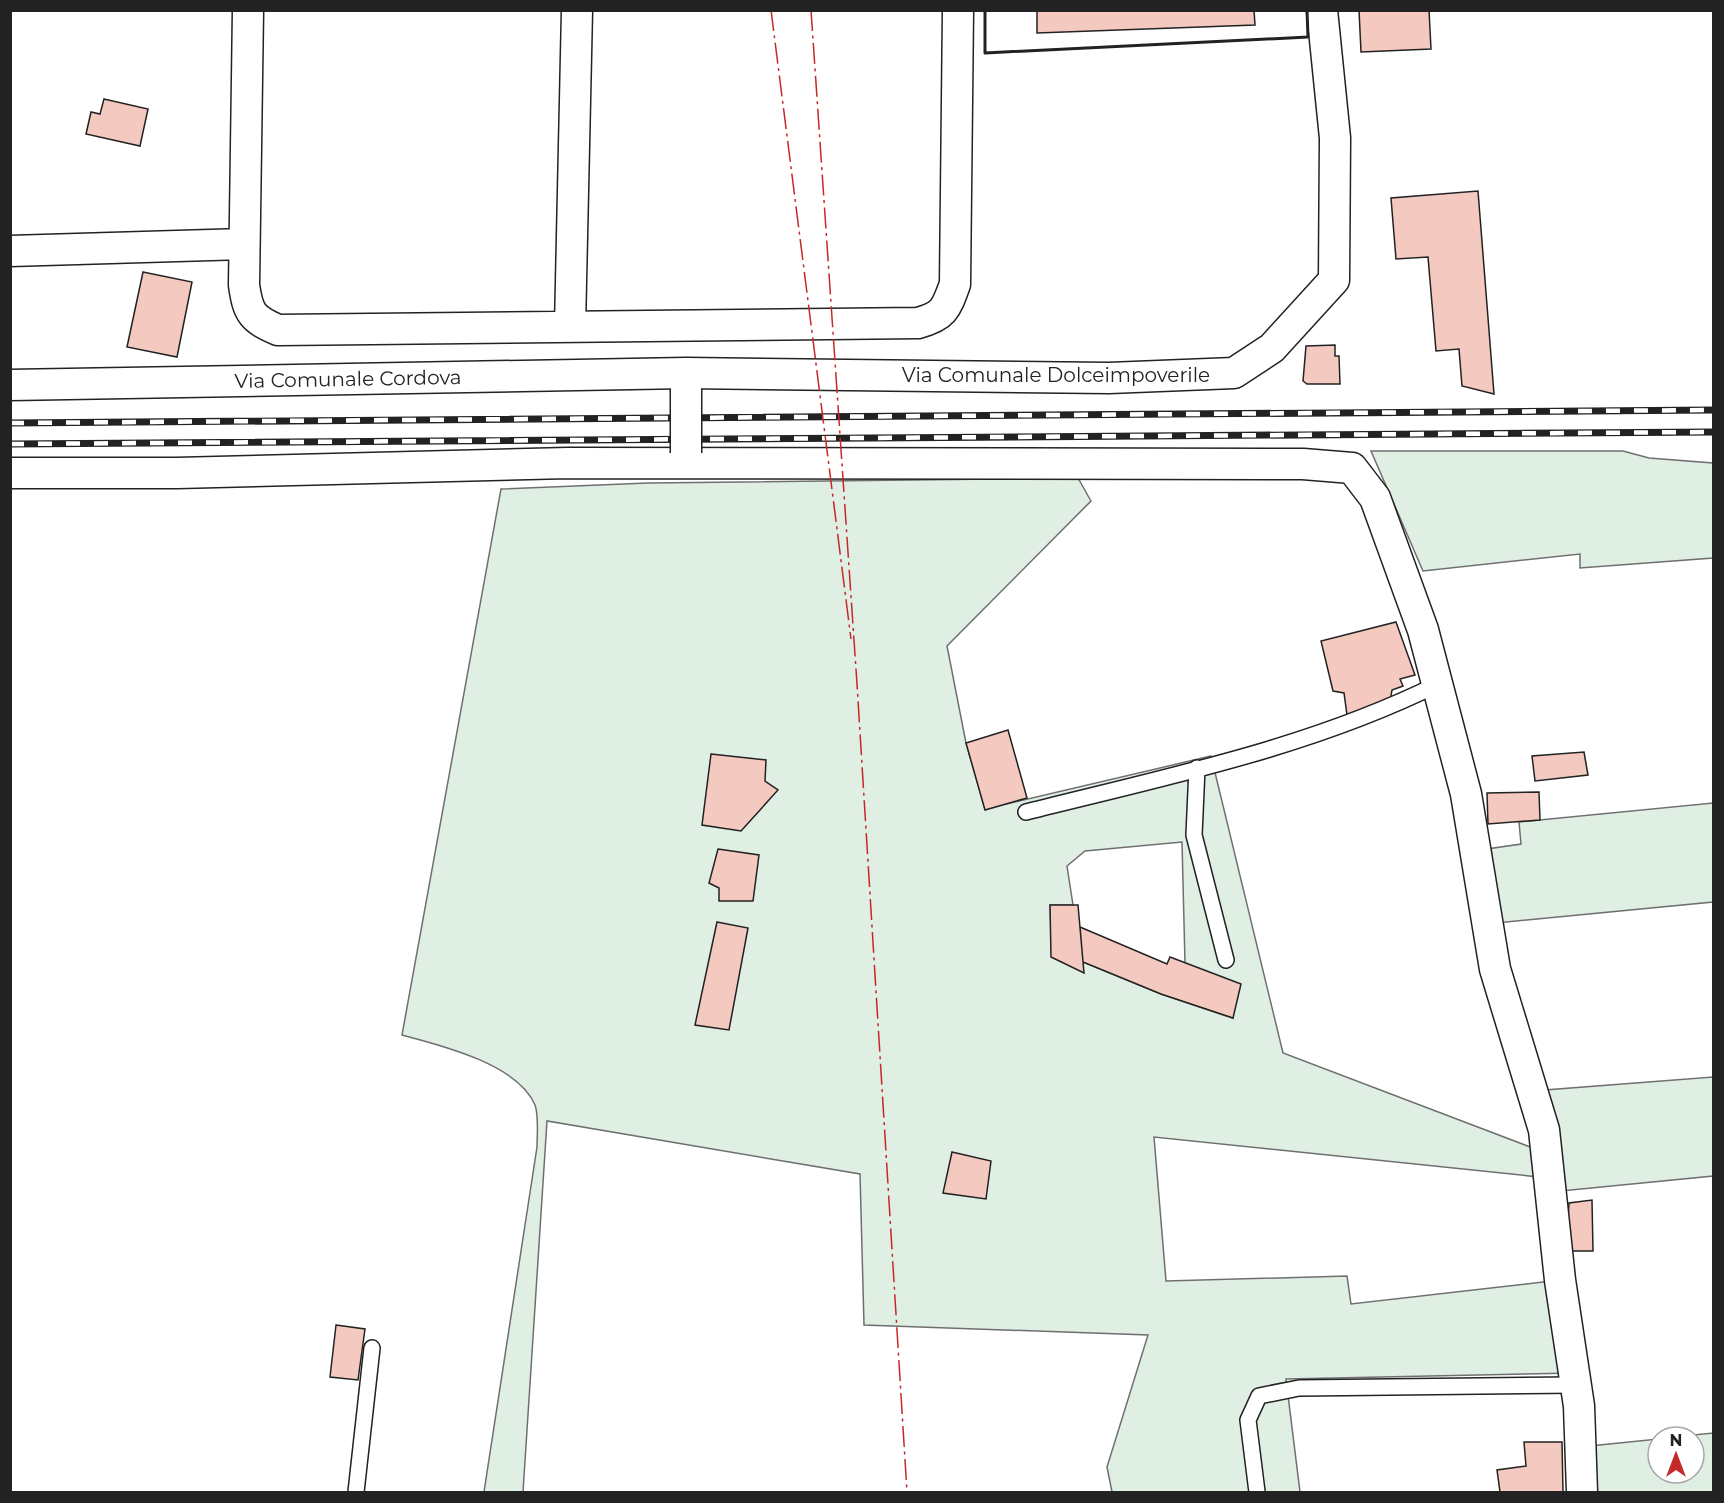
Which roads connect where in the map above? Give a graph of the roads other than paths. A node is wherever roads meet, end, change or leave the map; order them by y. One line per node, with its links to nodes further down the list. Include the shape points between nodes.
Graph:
1 (248, 10): 5 (street)
2 (577, 10): 7 (street)
3 (958, 10): 7 (street, via 955,284 948,305 937,318 918,324)
4 (1322, 10): 8 (street, Via Comunale Dolceimpoverile, via 1335,138 1334,280 1272,348 1234,373 1109,378)
5 (244, 244): 6 (street); 7 (street, via 247,308 259,322 278,330)
6 (10, 251)
7 (570, 327)
8 (686, 381): 9 (street, Via Comunale Cordova); 10 (street, bridge)
9 (10, 385)
10 (687, 458): 11 (street, via 177,473); 12 (street, via 1303,464 1352,468 1375,498 1423,630)
11 (10, 473)
12 (1438, 684): 13 (lane, via 1375,712 1269,749); 17 (street, via 1466,794 1495,969 1544,1130)
13 (1197, 768): 14 (lane); 15 (lane, via 1194,835)
14 (1026, 812)
15 (1226, 960)
16 (372, 1348): 18 (lane)
17 (1576, 1385): 19 (lane, via 1299,1388 1259,1396 1248,1420); 20 (street)
18 (356, 1492)
19 (1257, 1492)
20 (1582, 1492)

